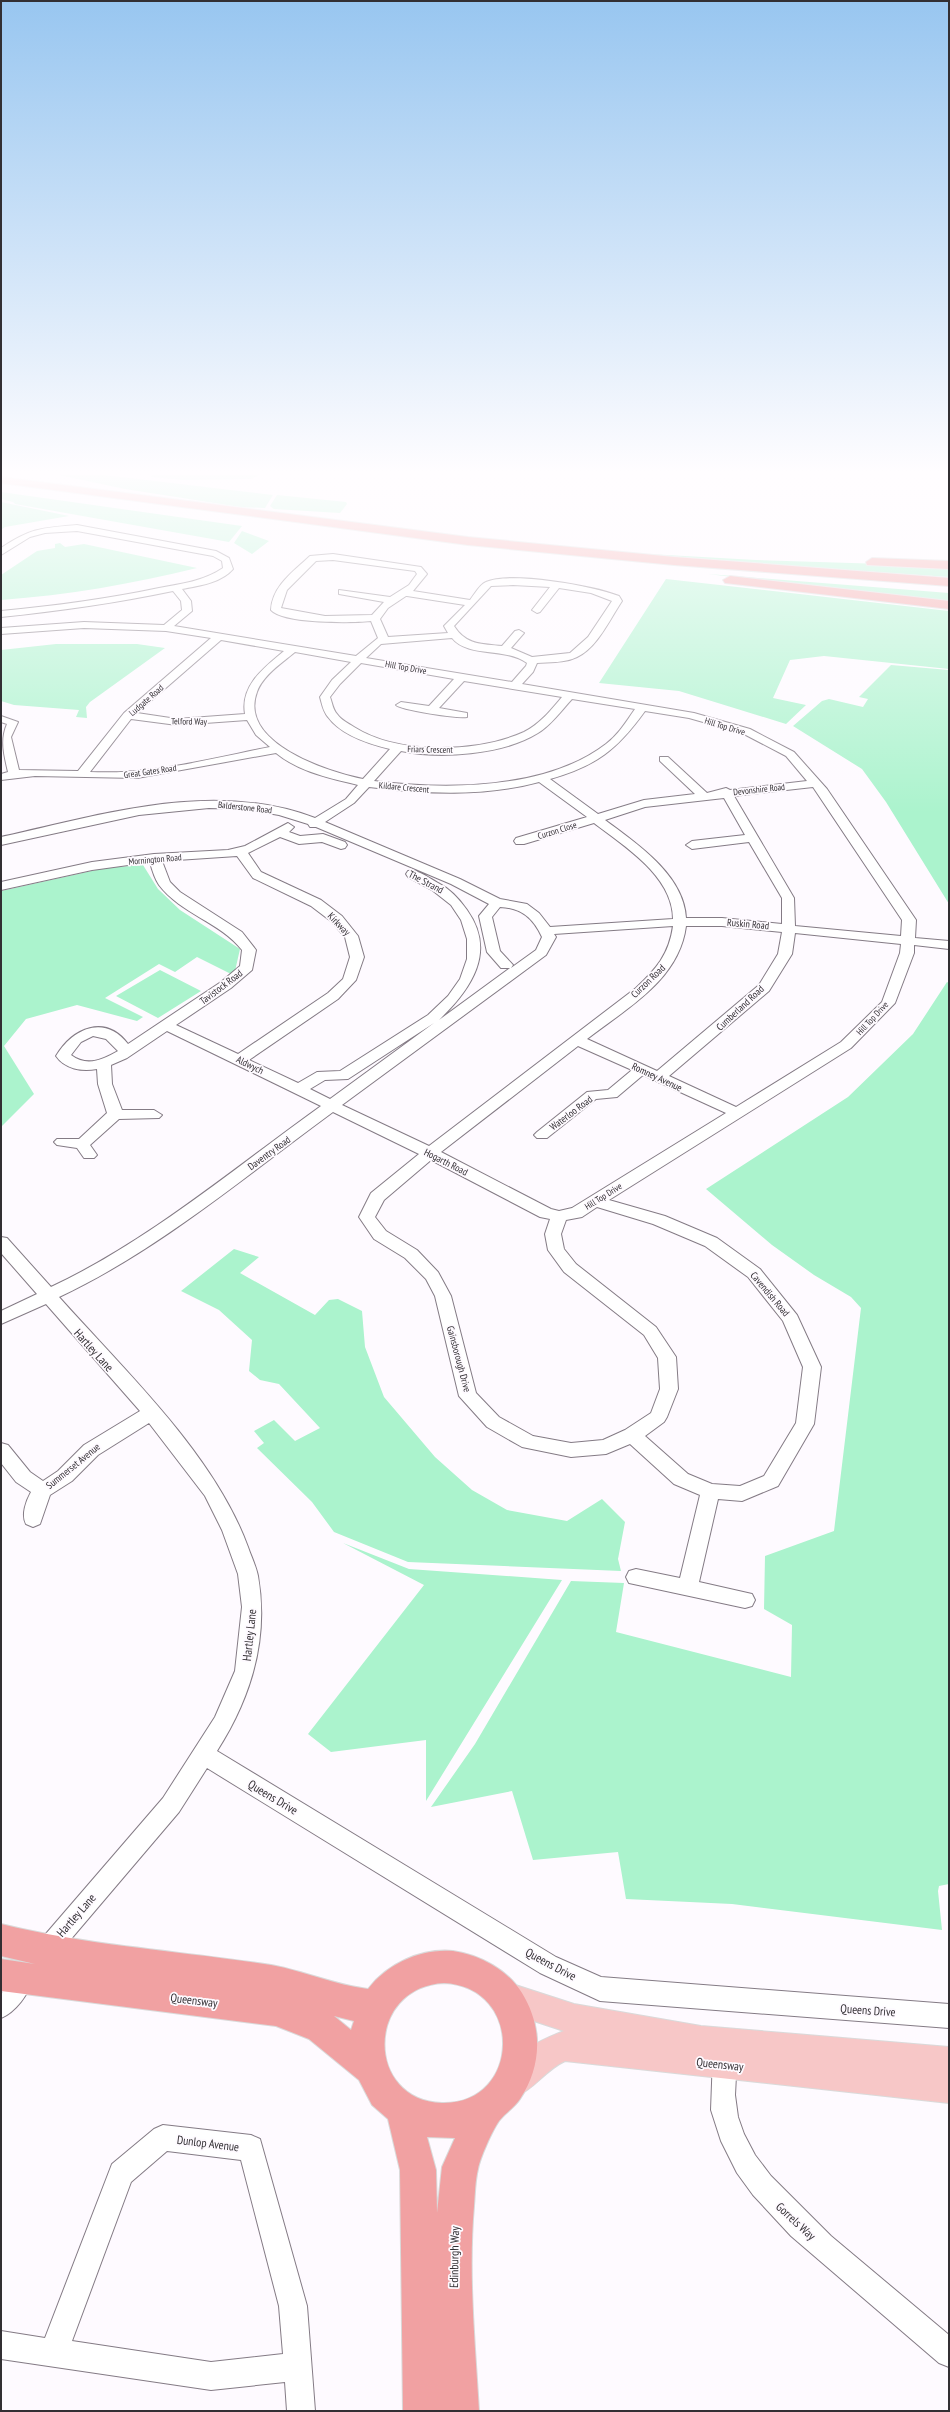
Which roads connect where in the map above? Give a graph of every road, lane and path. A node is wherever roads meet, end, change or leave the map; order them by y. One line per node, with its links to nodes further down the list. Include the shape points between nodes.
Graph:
1 (176, 588): 14 (street, via 121,599); 16 (street, via 186,601 187,611)
2 (286, 588): 15 (street, via 275,602 276,610 291,615 334,621)
3 (412, 588): 9 (street)
4 (484, 588): 11 (street)
5 (554, 588): 13 (street)
6 (566, 588): 25 (street, via 604,593 616,598 617,601 578,653)
7 (795, 588): 12 (highway)
8 (342, 592): 10 (street)
9 (407, 593): 10 (street); 11 (street)
10 (390, 600): 15 (street)
11 (470, 605): 19 (street, via 449,626)
12 (949, 605)
13 (537, 610)
14 (1, 614)
15 (375, 618): 21 (street)
16 (166, 628): 17 (street, Hill Top Drive, via 84,624); 20 (street, Hill Top Drive)
17 (1, 631)
18 (519, 633): 23 (street)
19 (455, 635): 21 (street); 23 (street, via 467,644)
20 (220, 636): 22 (street, Hill Top Drive); 32 (street, Ludgate Road)
21 (381, 640): 24 (street, Friars Crescent)
22 (294, 648): 24 (street, Hill Top Drive); 34 (street, via 260,678 250,698)
23 (505, 649): 25 (street, via 515,651)
24 (360, 659): 26 (street, Hill Top Drive); 36 (street, Friars Crescent, via 336,682 325,697 331,715 350,731 377,743)
25 (530, 660): 27 (street, via 531,667)
26 (462, 677): 27 (street, Hill Top Drive); 31 (street)
27 (515, 685): 28 (street, Hill Top Drive)
28 (569, 695): 30 (street, Hill Top Drive); 36 (street, Friars Crescent, via 548,720 528,734 498,744 461,750 420,751)
29 (401, 705): 31 (street)
30 (642, 707): 42 (street, Kildare Crescent, via 616,741 597,755 558,773); 44 (street, Hill Top Drive, via 690,715 746,731 790,754)
31 (431, 710): 33 (street)
32 (128, 715): 34 (street, Telford Way, via 177,722); 40 (street, Ludgate Road)
33 (463, 715)
34 (250, 717): 37 (street, Kildare Crescent, via 251,722)
35 (1, 719): 39 (street, via 12,722 5,737)
36 (397, 748): 43 (street)
37 (274, 750): 40 (street, Great Gates Road, via 137,775); 43 (street, Kildare Crescent, via 301,764 343,779)
38 (664, 759): 46 (street)
39 (14, 774): 40 (street, Great Gates Road); 41 (street, Great Gates Road)
40 (82, 774)
41 (1, 777)
42 (540, 777): 43 (street, Kildare Crescent, via 506,784 444,790 392,788); 48 (street, Curzon Road)
43 (364, 783): 49 (street, via 344,807)
44 (816, 783): 45 (street, Devonshire Road); 64 (street, Hill Top Drive, via 909,920)
45 (726, 792): 46 (street, Devonshire Road); 51 (street, Cumberland Road)
46 (703, 795): 48 (street, Devonshire Road, via 644,804)
47 (303, 819): 49 (street, Balderstone Road); 50 (street, Mornington Road); 52 (street, Balderstone Road, via 256,807 217,804 172,806)
48 (594, 819): 53 (street, Curzon Close); 61 (street, Curzon Road, via 645,858 664,877 677,900)
49 (314, 824): 58 (street, Balderstone Road, via 464,885)
50 (279, 832): 55 (street, Mornington Road, via 249,849); 60 (street, The Strand, via 299,840 323,838 421,878 449,894)
51 (754, 838): 54 (street); 62 (street, Cumberland Road, via 788,898)
52 (1, 841)
53 (520, 841)
54 (692, 844)
55 (240, 851): 56 (street, Mornington Road); 72 (street, Kirkway, via 257,875 316,903 337,919 351,936 357,957 349,980 333,996)
56 (154, 858): 57 (street, Mornington Road, via 92,866); 69 (street, Tavistock Road, via 164,883 175,895 237,935 249,950 247,967 235,979)
57 (1, 886)
58 (497, 903): 59 (street); 63 (street, via 513,903 530,911 543,922)
59 (485, 916): 60 (street); 66 (street)
60 (467, 918): 67 (street, The Strand, via 474,940)
61 (680, 922): 62 (street, Ruskin Road, via 722,922); 63 (street, Ruskin Road); 70 (street, Curzon Road, via 676,944 665,967 641,991)
62 (789, 928): 64 (street, Ruskin Road); 75 (street, Cumberland Road, via 785,954 764,988)
63 (546, 931): 77 (street, Daventry Road, via 549,937 541,952)
64 (908, 940): 65 (street, Ruskin Road); 78 (street, Hill Top Drive, via 907,953 888,1003 846,1045)
65 (949, 945)
66 (496, 955): 67 (street); 68 (street)
67 (475, 957): 76 (street, The Strand, via 464,985 433,1018 343,1076 322,1075)
68 (506, 965)
69 (166, 1025): 71 (street, Tavistock Road); 72 (street, Aldwych)
70 (577, 1040): 74 (street, Romney Avenue); 83 (street, Curzon Road)
71 (126, 1050): 73 (street, Tavistock Road); 73 (street, via 118,1039 106,1032 86,1034 69,1043 63,1056 78,1066)
72 (240, 1059): 76 (street, Aldwych)
73 (104, 1065): 79 (street, via 105,1084)
74 (642, 1069): 75 (street, Romney Avenue); 81 (street, Waterloo Road, via 612,1094 592,1096)
75 (659, 1077): 78 (street, Romney Avenue)
76 (300, 1089): 77 (street, Aldwych)
77 (334, 1106): 83 (street, Hogarth Road); 87 (street, Daventry Road, via 138,1247)
78 (738, 1113): 84 (street, Hill Top Drive)
79 (115, 1114): 80 (street); 82 (street, via 85,1150)
80 (158, 1115)
81 (542, 1135)
82 (62, 1142)
83 (430, 1153): 85 (street, Hogarth Road, via 546,1213); 90 (street, Gainsborough Drive, via 377,1197 367,1217 380,1235 411,1254 432,1276 442,1296 468,1396 493,1422 529,1442 571,1450 606,1447)
84 (596, 1201): 85 (street, Hill Top Drive, via 576,1213); 93 (street, Cavendish Road, via 659,1220 711,1242 754,1273 791,1319 812,1367 805,1424 771,1481 742,1494)
85 (559, 1216): 90 (street, Gainsborough Drive, via 553,1234 556,1250 570,1268 650,1331 667,1357 669,1389 658,1417)
86 (1, 1242): 87 (street, Hartley Lane)
87 (48, 1297): 88 (street, Daventry Road); 89 (street, Hartley Lane)
88 (1, 1318)
89 (151, 1413): 92 (street, Summerset Avenue, via 91,1450 65,1476); 98 (street, Hartley Lane, via 212,1491 232,1530 248,1574 252,1607 245,1671 224,1722)
90 (632, 1435): 93 (street, Cavendish Road, via 681,1479)
91 (1, 1450): 92 (street, via 23,1477)
92 (43, 1490): 94 (street, Summerset Avenue, via 37,1499)
93 (710, 1491): 96 (street)
94 (33, 1519)
95 (636, 1577): 96 (street)
96 (688, 1588): 97 (street)
97 (744, 1600)
98 (203, 1754): 100 (street, Hartley Lane, via 171,1805); 105 (street, Queens Drive, via 548,1965 600,1989)
99 (1, 1940): 100 (highway)
100 (46, 1951): 104 (highway, via 273,1982 347,2003)
101 (12, 1977): 103 (street); 108 (highway, Queensway, via 276,2010 321,2027)
102 (506, 1997): 104 (highway, Edinburgh Way, via 489,1980 466,1969 440,1966 414,1972 398,1982); 106 (main road, Queensway, via 574,2019 701,2042); 110 (highway, Edinburgh Way, via 518,2021 521,2048 514,2074)
103 (1, 2006)
104 (376, 2007): 108 (highway, via 367,2041)
105 (949, 2016)
106 (725, 2054): 107 (main road, Queensway); 109 (main road, Queensway); 110 (main road, Queensway, via 564,2046 543,2055); 114 (street, Gorrels Way, via 723,2110 743,2158 776,2202 826,2249)
107 (949, 2063)
108 (370, 2068): 111 (highway, via 382,2092)
109 (949, 2088)
110 (496, 2099): 111 (highway, via 465,2119 437,2122); 116 (highway, Edinburgh Way, via 460,2166 458,2182 454,2228)
111 (403, 2111): 118 (highway, via 418,2170)
112 (1, 2345): 113 (street)
113 (54, 2352): 115 (street, via 211,2376); 115 (street, Dunlop Avenue, via 121,2173 163,2138 251,2148 293,2306)
114 (949, 2353)
115 (297, 2366): 117 (street, Dunlop Avenue)
116 (459, 2405)
117 (301, 2411)
118 (423, 2411)

